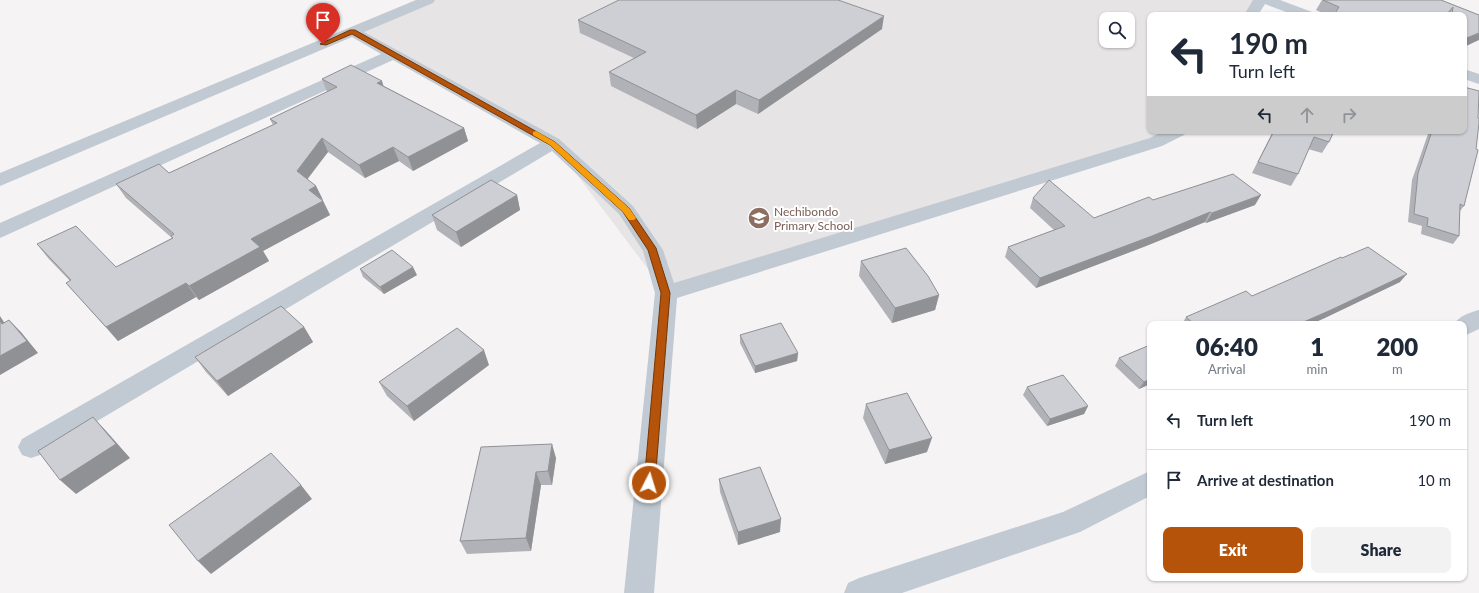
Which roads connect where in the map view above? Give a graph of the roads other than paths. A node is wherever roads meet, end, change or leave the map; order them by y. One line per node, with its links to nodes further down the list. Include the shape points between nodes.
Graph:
1 (428, 0): 6 (street)
2 (1260, 0): 4 (street)
3 (1267, 0): 5 (street)
4 (1253, 12)
5 (1299, 12)
6 (353, 32): 7 (street); 12 (street)
7 (394, 54): 11 (street); 13 (street)
8 (1467, 75): 9 (street)
9 (1479, 79)
10 (1172, 134): 14 (street, via 1156,142)
11 (553, 143): 14 (street, via 626,210 652,250); 17 (street)
12 (0, 180)
13 (0, 231)
14 (666, 293): 19 (street)
15 (1479, 318): 16 (street)
16 (1467, 325)
17 (31, 447)
18 (1147, 484): 20 (street, via 1070,523)
19 (639, 593)
20 (859, 593)

